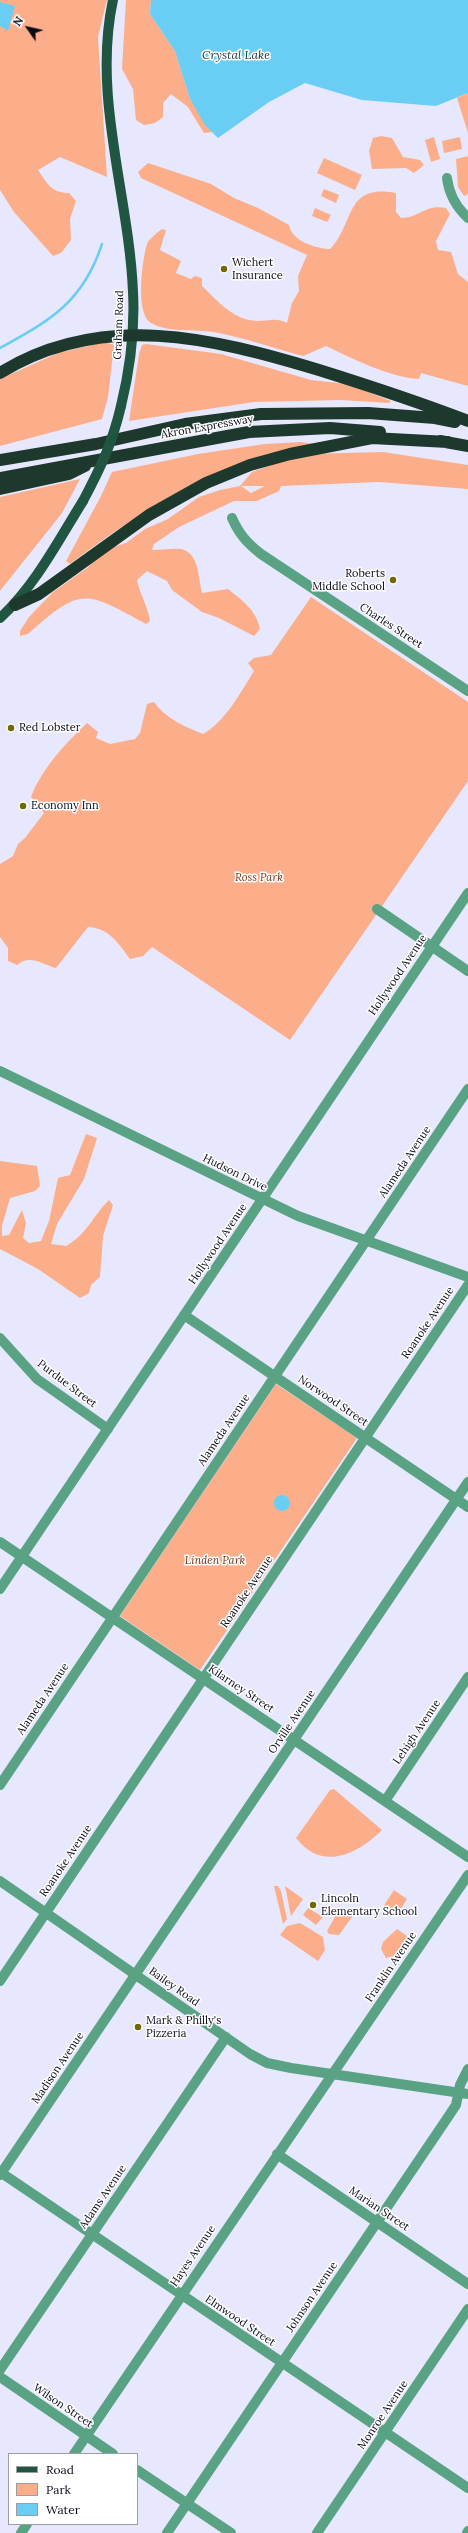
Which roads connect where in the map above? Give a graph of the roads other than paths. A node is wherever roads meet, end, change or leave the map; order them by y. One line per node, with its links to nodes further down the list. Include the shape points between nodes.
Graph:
1 (113, 0): 4 (main road, Graham Road, via 107,65 114,151 133,292)
2 (447, 178): 3 (street, via 454,200)
3 (468, 218)
4 (132, 334): 5 (highway, via 81,341 38,354); 6 (highway, via 206,340 268,354 399,394); 15 (main road, Graham Road, bridge, via 129,372 113,440 105,460 47,559)
5 (0, 373)
6 (468, 421)
7 (468, 425): 11 (highway, Akron Expressway, via 435,418 368,413 261,414 184,424 96,444)
8 (448, 442): 9 (highway, Akron Expressway); 10 (highway, Akron Expressway, via 398,434 330,428 249,432); 15 (highway, via 372,438 290,454 250,465 206,483 149,515 38,594)
9 (468, 446)
10 (101, 459): 12 (highway, Akron Expressway); 13 (highway, via 69,474)
11 (0, 460)
12 (0, 478)
13 (0, 489)
14 (232, 518): 17 (street, Charles Street, via 246,542 261,554)
15 (15, 604): 16 (main road, Graham Road)
16 (0, 618)
17 (468, 691)
18 (468, 893): 20 (street, Hollywood Avenue)
19 (377, 909): 20 (street)
20 (432, 946): 21 (street); 24 (street, Hollywood Avenue)
21 (468, 971)
22 (0, 1071): 24 (street, Hudson Drive)
23 (468, 1089): 25 (street, Alameda Avenue)
24 (262, 1200): 25 (street, Hudson Drive, via 341,1233); 28 (street, Hollywood Avenue)
25 (367, 1241): 26 (street, Hudson Drive); 30 (street, Alameda Avenue)
26 (468, 1277)
27 (468, 1285): 32 (street, Roanoke Avenue)
28 (184, 1315): 30 (street, Norwood Street); 31 (street, Hollywood Avenue)
29 (0, 1338): 31 (street, Purdue Street, via 37,1379)
30 (275, 1376): 32 (street, Norwood Street); 39 (street, Alameda Avenue)
31 (108, 1429): 37 (street, Hollywood Avenue)
32 (364, 1438): 34 (street, Norwood Street); 41 (street, Roanoke Avenue)
33 (468, 1482): 34 (street, Orville Avenue)
34 (457, 1499): 35 (street, Norwood Street); 42 (street, Orville Avenue)
35 (468, 1507)
36 (0, 1542): 37 (street, Kilarney Street)
37 (22, 1556): 38 (street, Hollywood Avenue); 39 (street, Kilarney Street)
38 (0, 1589)
39 (112, 1618): 41 (street, Kilarney Street); 43 (street, Alameda Avenue)
40 (468, 1677): 44 (street, Lehigh Avenue)
41 (203, 1678): 42 (street, Kilarney Street); 48 (street, Roanoke Avenue)
42 (295, 1740): 44 (street, Kilarney Street); 49 (street, Orville Avenue)
43 (0, 1785)
44 (385, 1801): 45 (street, Kilarney Street)
45 (468, 1857)
46 (468, 1875): 53 (street, Franklin Avenue)
47 (0, 1881): 48 (street, Bailey Road)
48 (46, 1912): 49 (street, Bailey Road); 50 (street, Roanoke Avenue)
49 (136, 1975): 51 (street, Bailey Road); 56 (street, Madison Avenue)
50 (0, 1981)
51 (226, 2038): 53 (street, Bailey Road, via 267,2063); 58 (street, Adams Avenue)
52 (468, 2069): 54 (street, Johnson Avenue, via 462,2078)
53 (334, 2073): 54 (street, Bailey Road); 55 (street, Hayes Avenue)
54 (463, 2093): 57 (street, Johnson Avenue)
55 (277, 2154): 57 (street, Marian Street); 60 (street, Hayes Avenue)
56 (0, 2173): 58 (street, Elmwood Street)
57 (376, 2222): 59 (street, Marian Street); 62 (street, Johnson Avenue)
58 (92, 2234): 60 (street, Elmwood Street); 63 (street, Adams Avenue)
59 (468, 2284)
60 (181, 2296): 62 (street, Elmwood Street); 66 (street, Hayes Avenue)
61 (468, 2309): 65 (street, Monroe Avenue)
62 (280, 2363): 65 (street, Elmwood Street); 71 (street, Johnson Avenue)
63 (0, 2370)
64 (0, 2377): 66 (street, Wilson Street)
65 (385, 2433): 70 (street, Elmwood Street); 74 (street, Monroe Avenue)
66 (86, 2436): 67 (street, Hayes Avenue); 68 (street, Wilson Street)
67 (75, 2453)
68 (112, 2453)
69 (138, 2471): 71 (street)
70 (468, 2488)
71 (187, 2504): 72 (street, Johnson Avenue); 73 (street)
72 (167, 2533)
73 (231, 2533)
74 (317, 2533)

